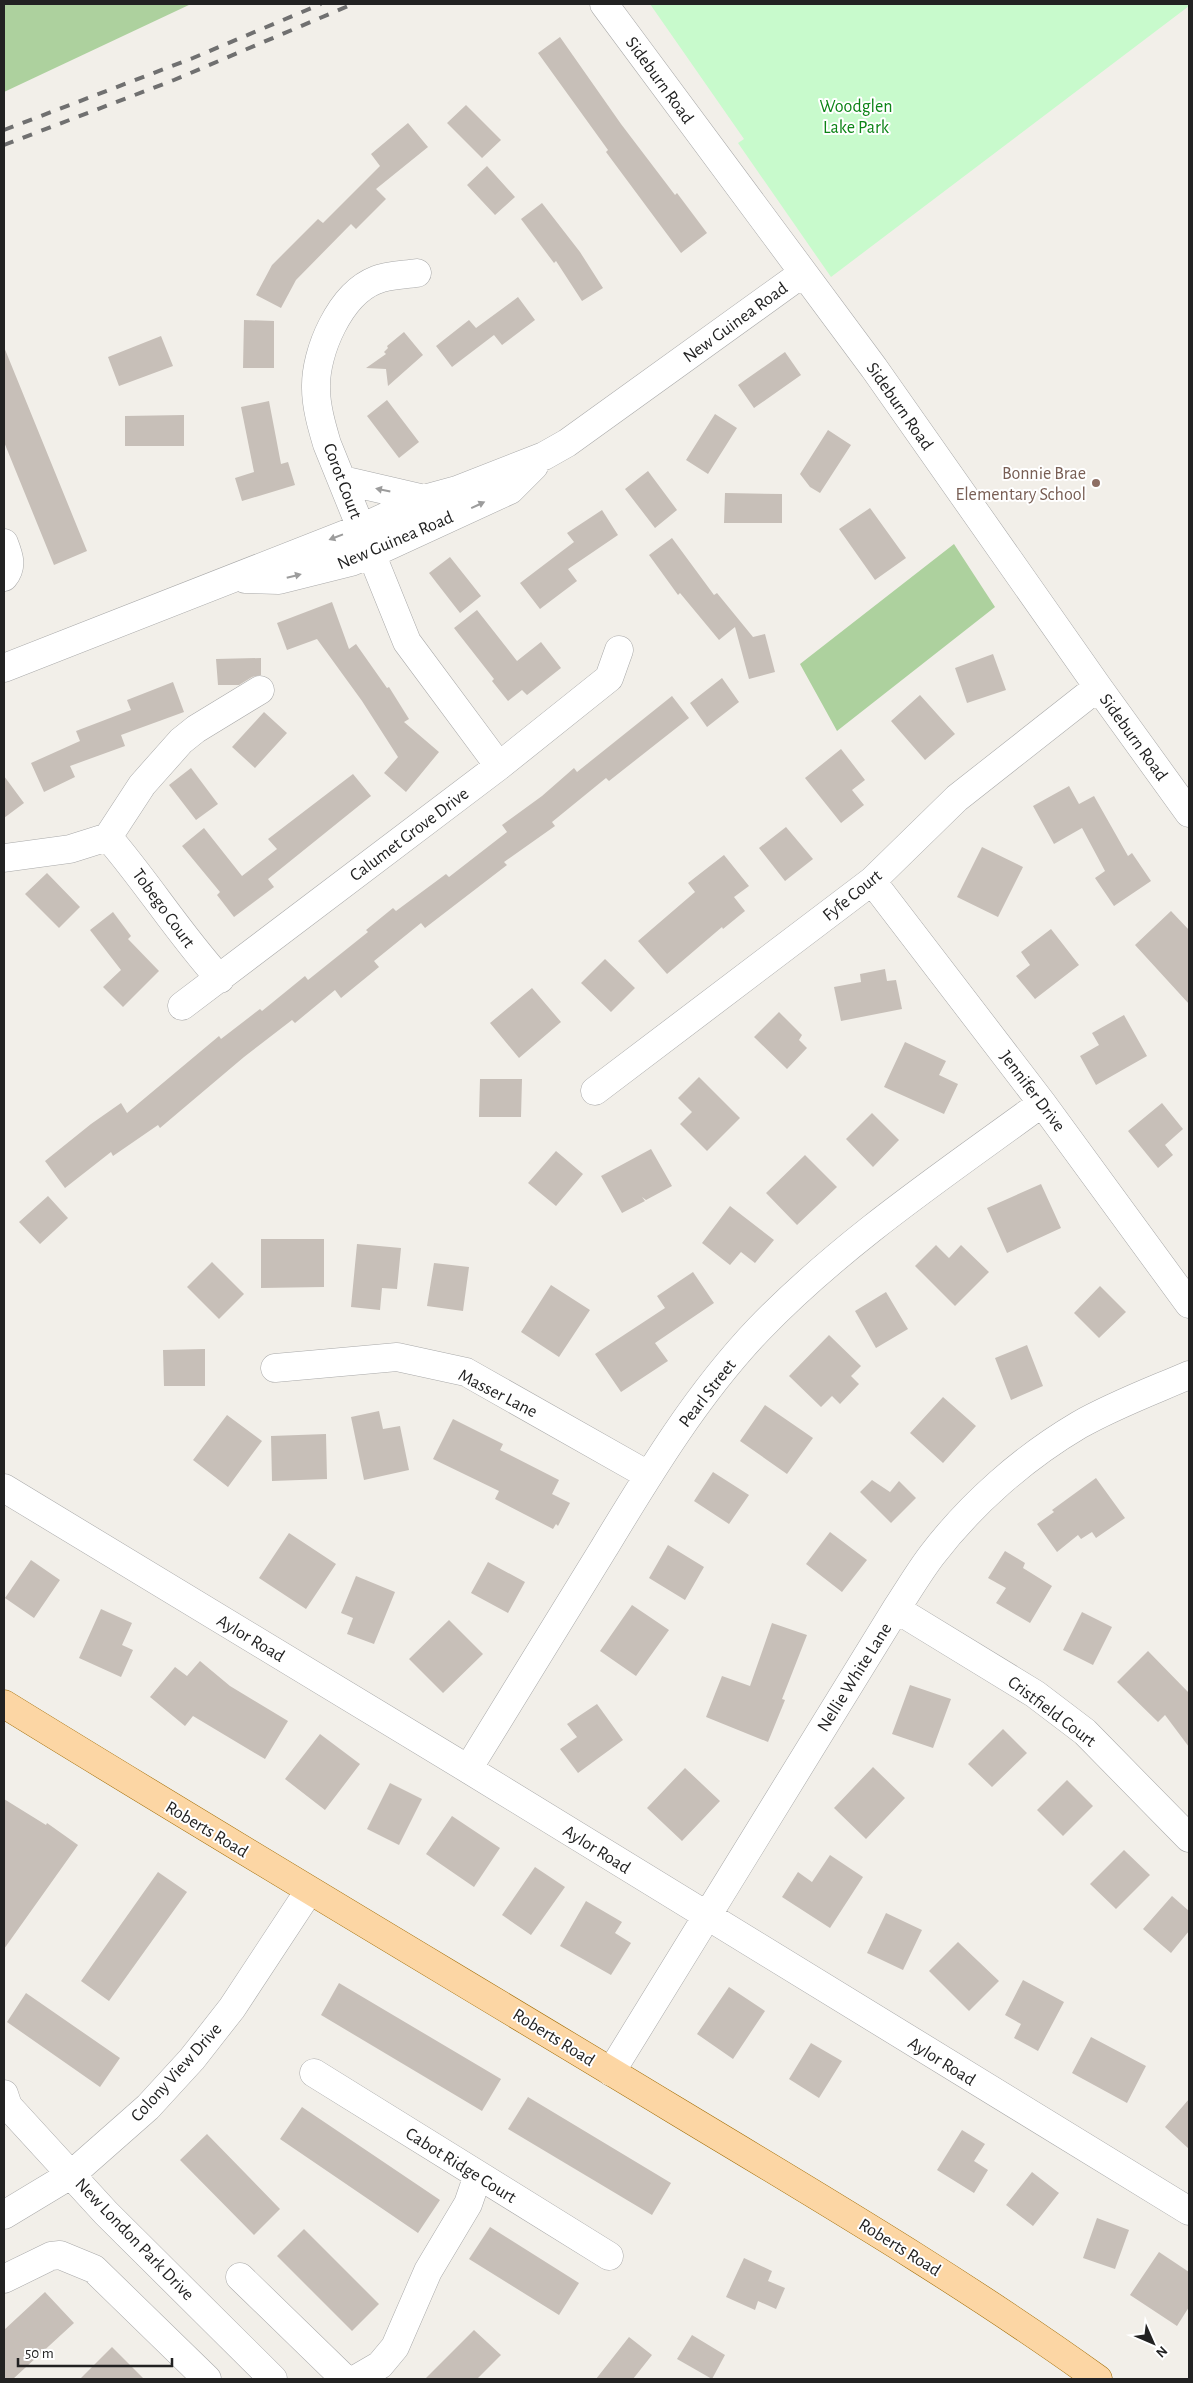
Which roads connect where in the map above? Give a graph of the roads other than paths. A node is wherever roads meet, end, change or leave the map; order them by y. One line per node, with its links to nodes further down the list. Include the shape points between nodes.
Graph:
1 (604, 4): 3 (street, Sideburn Road)
2 (417, 273): 5 (street, Corot Court, via 376,280 350,297 321,353 316,388 322,425)
3 (803, 273): 4 (street, New Guinea Road, via 567,443); 14 (street, Sideburn Road, via 874,368)
4 (544, 456): 6 (street, New Guinea Road, via 457,490); 9 (street, New Guinea Road, one-way to 4, via 510,490)
5 (342, 480): 6 (street, one-way to 5); 7 (street, Corot Court)
6 (424, 499): 7 (street, New Guinea Road)
7 (361, 528): 9 (street, Corot Court); 11 (street, New Guinea Road, one-way to 11)
8 (4, 544): 10 (street, via 10,557 9,571)
9 (371, 554): 11 (street, New Guinea Road, one-way to 9, via 279,580); 16 (street, Corot Court, via 406,642)
10 (4, 577)
11 (228, 579): 13 (street, New Guinea Road)
12 (619, 650): 16 (street, Calumet Grove Drive, via 609,678)
13 (4, 668)
14 (1098, 687): 17 (street, Sideburn Road); 20 (street, Fyfe Court, via 957,798)
15 (260, 690): 18 (street, via 181,741 142,785)
16 (499, 766): 21 (street, Calumet Grove Drive)
17 (1189, 813)
18 (108, 837): 19 (street, via 70,848); 21 (street, Tobego Court)
19 (4, 858)
20 (872, 881): 23 (street, Fyfe Court); 24 (street, Jennifer Drive)
21 (220, 979): 22 (street, Calumet Grove Drive)
22 (182, 1006)
23 (595, 1091)
24 (1042, 1103): 25 (street, Jennifer Drive); 28 (street, Pearl Street, via 867,1231 792,1295 725,1367)
25 (1189, 1304)
26 (275, 1368): 28 (street, Masser Lane, via 397,1357 466,1372)
27 (1189, 1375): 30 (street, Nellie White Lane, via 1123,1402 1036,1454 958,1524 932,1555)
28 (648, 1475): 32 (street, Pearl Street)
29 (4, 1488): 32 (street, Aylor Road)
30 (896, 1609): 33 (street, Cristfield Court, via 1035,1694 1085,1732); 35 (street, Nellie White Lane)
31 (4, 1704): 34 (main road, Roberts Road)
32 (468, 1769): 35 (street, Aylor Road)
33 (1189, 1838)
34 (309, 1891): 36 (main road, Roberts Road); 39 (street, Colony View Drive, via 232,2008 192,2059 148,2107)
35 (707, 1916): 36 (street, Nellie White Lane); 41 (street, Aylor Road)
36 (611, 2072): 50 (main road, Roberts Road, via 916,2256)
37 (314, 2073): 40 (street, Cabot Ridge Court)
38 (4, 2094): 39 (street, New London Park Drive, via 8,2106)
39 (72, 2174): 42 (street, Colony View Drive); 47 (street, New London Park Drive, via 106,2213)
40 (478, 2175): 43 (street, Cabot Ridge Court); 49 (street, via 468,2204 428,2271 395,2347 380,2365)
41 (1189, 2212)
42 (4, 2215)
43 (609, 2256)
44 (240, 2277): 48 (street)
45 (4, 2279): 46 (street, via 51,2256 60,2255 94,2269)
46 (207, 2379)
47 (273, 2379)
48 (345, 2379)
49 (356, 2379)
50 (1098, 2379)

